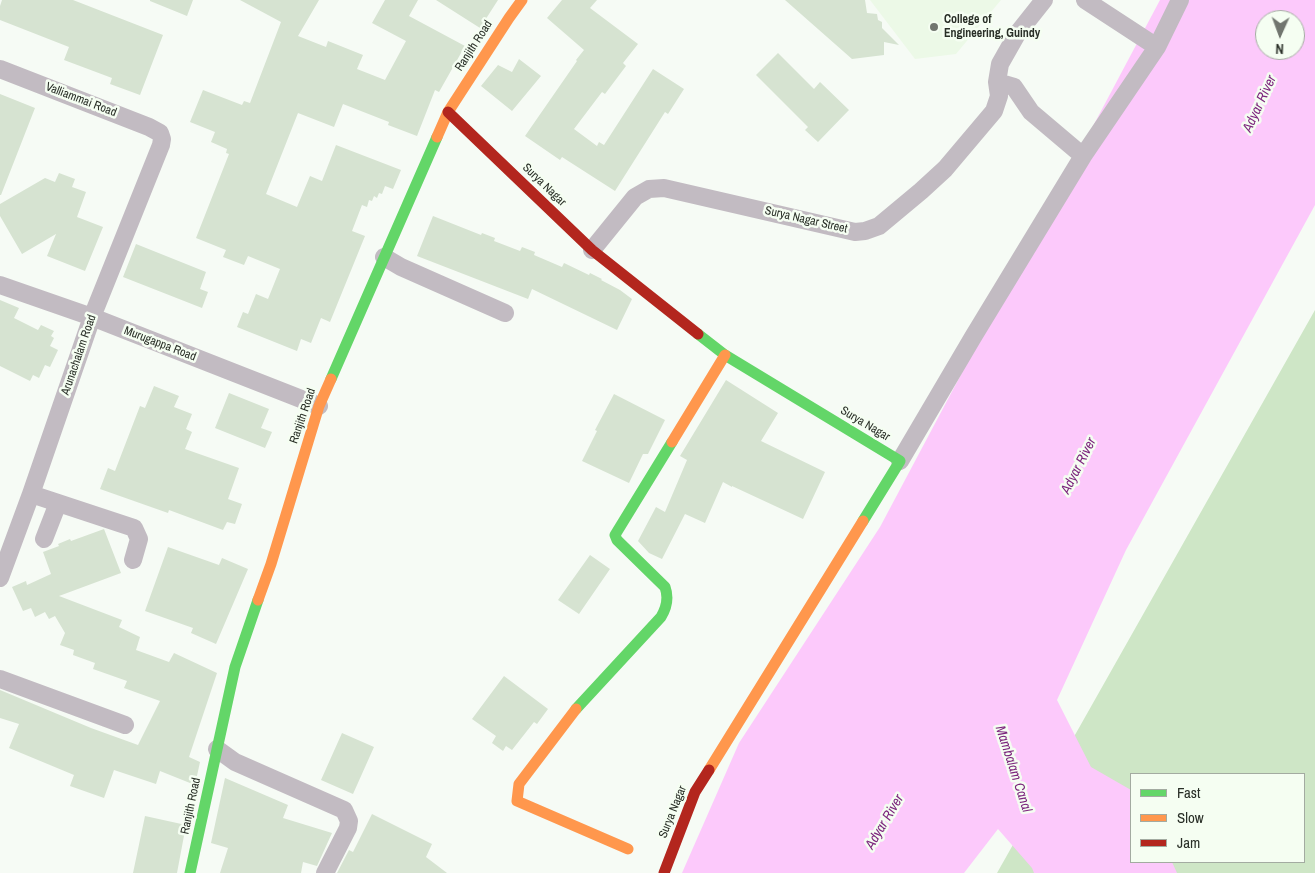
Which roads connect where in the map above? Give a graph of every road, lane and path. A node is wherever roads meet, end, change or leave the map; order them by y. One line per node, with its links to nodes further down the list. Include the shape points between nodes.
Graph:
1 (522, 0): 8 (street, Ranjith Road)
2 (1044, 0): 7 (street, Surya Nagar Street, via 1017,34 1000,64)
3 (1085, 0): 5 (street)
4 (1180, 0): 5 (street)
5 (1157, 47): 10 (street)
6 (0, 69): 9 (street, Valliammai Road)
7 (996, 82): 10 (street, via 1014,88 1031,112); 11 (street, Surya Nagar Street, via 999,96 994,112 945,169 878,226 855,232 664,188 649,189 635,197)
8 (448, 112): 11 (street, Surya Nagar); 12 (street, Ranjith Road)
9 (160, 134): 15 (street, Arunachalam Road, via 161,145)
10 (1083, 156): 18 (street)
11 (592, 250): 16 (street, Surya Nagar)
12 (384, 257): 14 (street); 17 (street, Ranjith Road)
13 (0, 285): 15 (street, Murugappa Road)
14 (504, 313)
15 (92, 317): 17 (street, Murugappa Road); 19 (street, Arunachalam Road)
16 (725, 355): 18 (street, Surya Nagar); 27 (street, via 615,535 665,587 668,594 665,610 581,702 519,784 517,801)
17 (319, 406): 26 (street, Ranjith Road, via 271,564 235,667)
18 (900, 461): 30 (street, Surya Nagar, via 695,792)
19 (31, 494): 20 (street); 23 (street, Arunachalam Road)
20 (58, 503): 21 (street); 22 (street, via 134,528 139,540)
21 (44, 539)
22 (133, 560)
23 (0, 578)
24 (0, 679): 25 (street)
25 (124, 725)
26 (217, 749): 28 (street, Ranjith Road); 29 (street, via 235,762 344,810 348,828)
27 (628, 849)
28 (190, 873)
29 (325, 873)
30 (664, 873)

